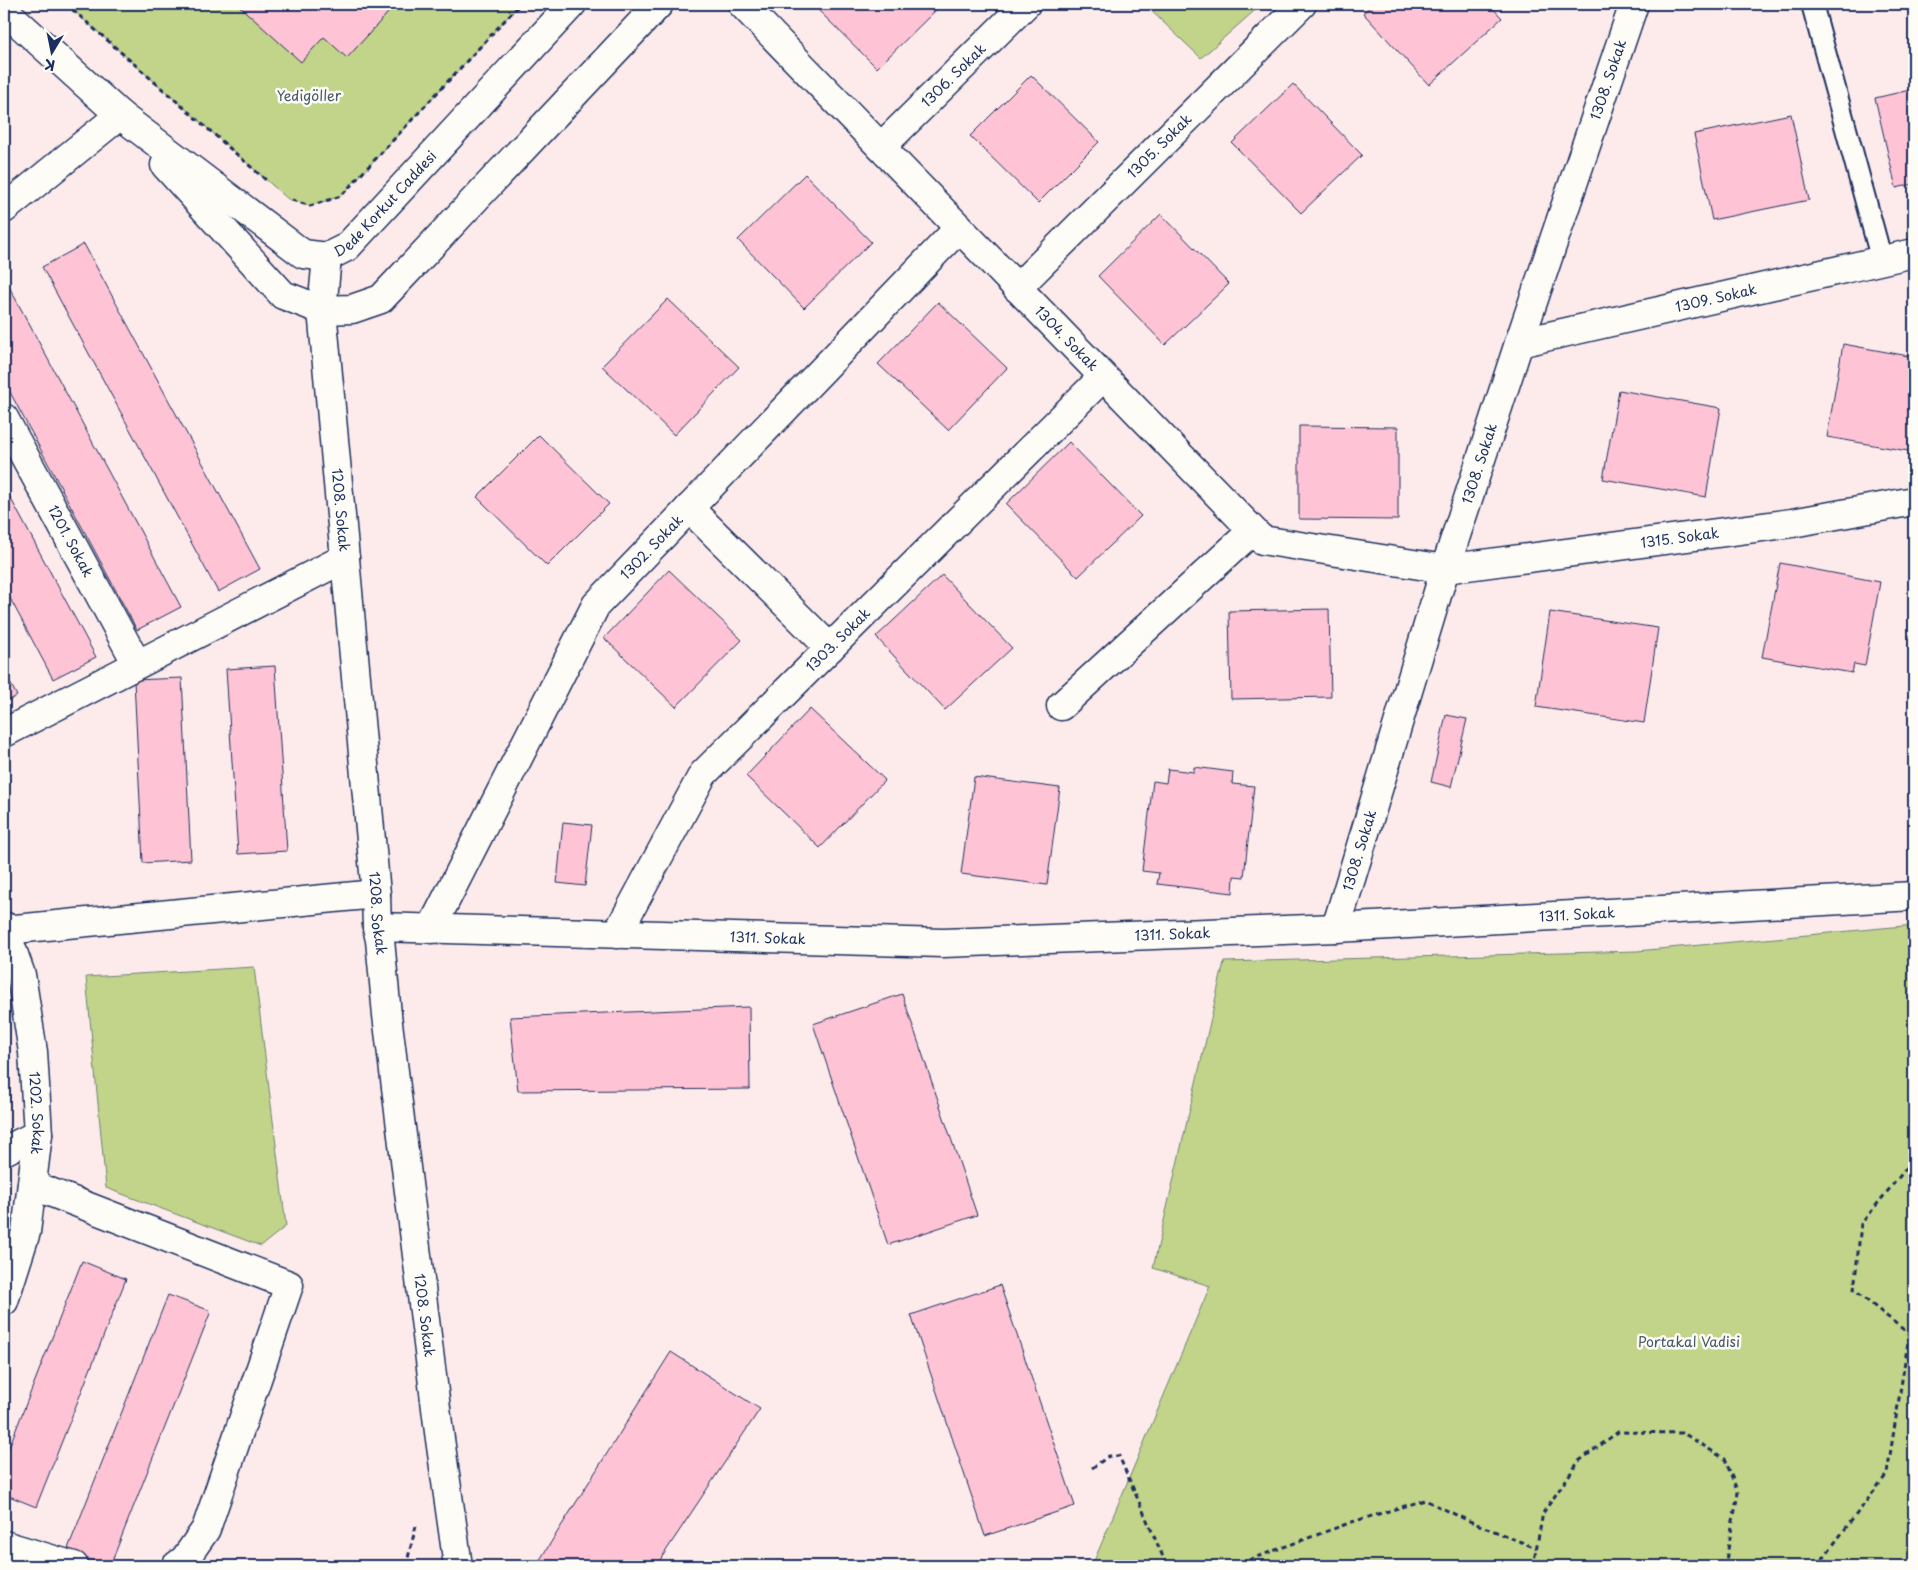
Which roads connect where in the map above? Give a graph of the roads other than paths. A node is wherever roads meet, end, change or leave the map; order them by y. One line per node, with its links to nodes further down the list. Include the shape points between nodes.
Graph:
1 (572, 4): 14 (street, Dede Korkut Caddesi, via 347,247)
2 (659, 4): 17 (street, via 381,299 352,309)
3 (742, 4): 10 (street, 1304. Sokak)
4 (1026, 4): 10 (street, 1306. Sokak)
5 (1302, 4): 16 (street, 1305. Sokak)
6 (1634, 4): 18 (street, 1308. Sokak)
7 (1812, 4): 15 (lane)
8 (4, 10): 9 (street)
9 (120, 115): 11 (street); 14 (street, Dede Korkut Caddesi, via 302,254); 17 (street, via 283,295)
10 (881, 147): 12 (street, 1304. Sokak)
11 (4, 210)
12 (959, 228): 16 (street, 1304. Sokak); 22 (street, 1302. Sokak)
13 (1914, 253): 15 (street, 1309. Sokak)
14 (327, 257): 17 (street, 1208. Sokak)
15 (1882, 261): 18 (street, 1309. Sokak)
16 (1017, 288): 19 (street, 1304. Sokak)
17 (322, 310): 24 (street, 1208. Sokak)
18 (1519, 343): 25 (street, 1308. Sokak)
19 (1103, 377): 23 (street, 1304. Sokak); 26 (street, 1303. Sokak)
20 (4, 418): 27 (street, 1201. Sokak)
21 (1914, 501): 25 (street, 1315. Sokak, via 1792,523)
22 (689, 508): 26 (street); 35 (street, 1302. Sokak, via 596,605)
23 (1252, 531): 25 (street, 1304. Sokak, via 1262,540); 28 (street)
24 (345, 558): 27 (street); 30 (street, 1208. Sokak)
25 (1445, 569): 34 (street, 1308. Sokak)
26 (830, 648): 36 (street, 1303. Sokak, via 704,774)
27 (137, 664): 29 (street)
28 (1062, 706)
29 (4, 733)
30 (376, 894): 32 (street, 1208. Sokak); 33 (street)
31 (1914, 896): 34 (street, 1311. Sokak)
32 (377, 927): 35 (street, 1311. Sokak); 44 (street, 1208. Sokak)
33 (4, 928): 37 (street, 1202. Sokak, via 21,975 33,1052)
34 (1336, 928): 36 (street, 1311. Sokak, via 943,943)
35 (431, 929): 36 (street, 1311. Sokak)
36 (617, 934)
37 (38, 1134): 38 (street); 39 (street, 1202. Sokak)
38 (4, 1151)
39 (32, 1185): 40 (street, 1202. Sokak, via 26,1232); 43 (street, via 289,1285 206,1529 185,1559)
40 (4, 1301)
41 (4, 1545): 42 (street)
42 (74, 1566)
43 (176, 1566)
44 (458, 1566)

